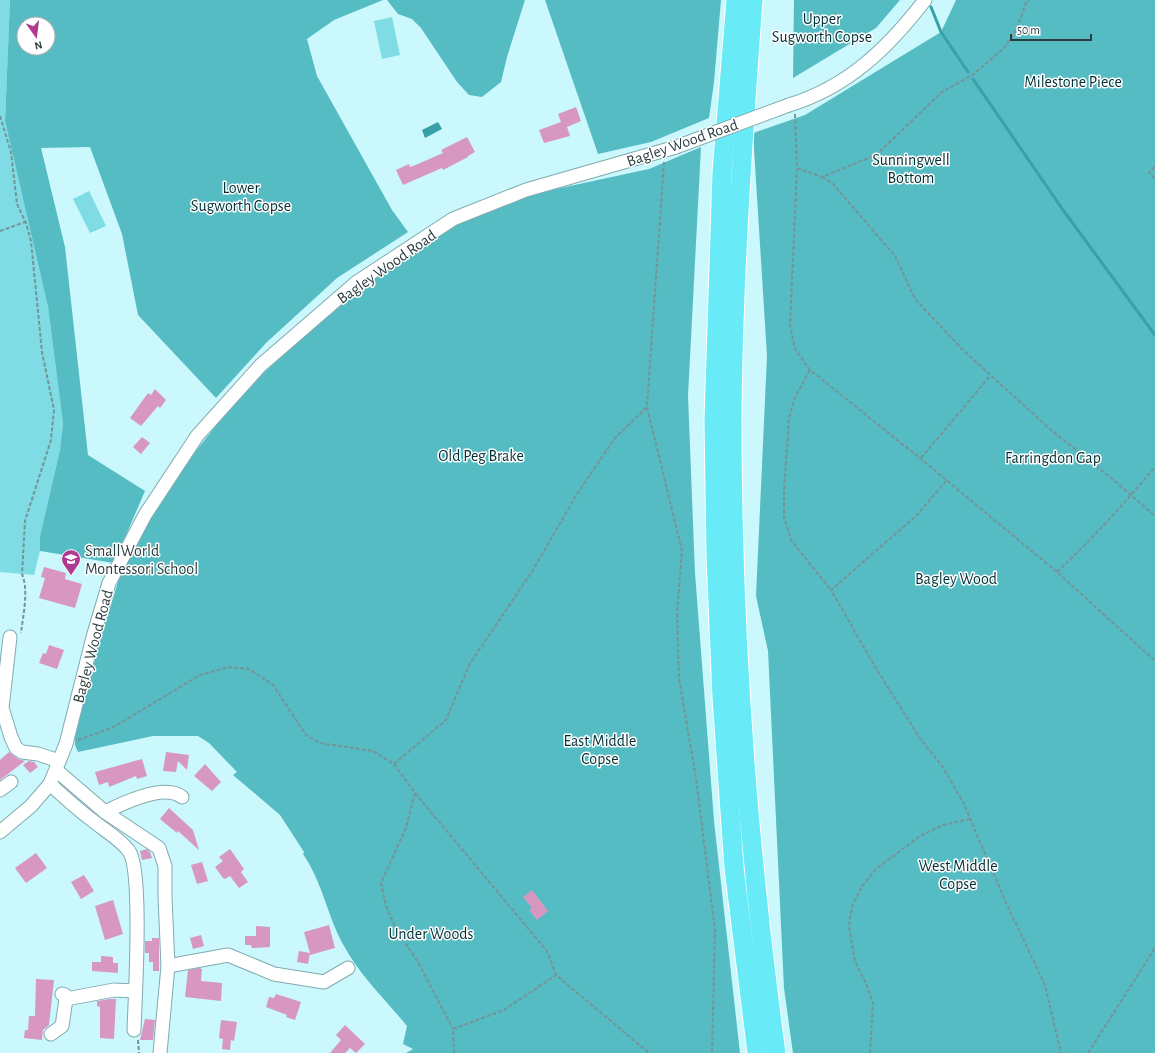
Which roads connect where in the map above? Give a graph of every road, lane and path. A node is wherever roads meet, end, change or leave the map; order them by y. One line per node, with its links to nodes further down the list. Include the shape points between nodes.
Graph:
1 (736, 0): 49 (highway, via 722,188 714,420 716,555 722,697 734,868)
2 (753, 0): 50 (highway, via 740,174 732,418 740,696 754,866)
3 (925, 0): 5 (street, Bagley Wood Road, via 903,29 868,64 832,87)
4 (1029, 0): 10 (path, via 1016,30 1004,48 974,74 942,92 876,155)
5 (792, 104): 7 (street, Bagley Wood Road, bridge); 9 (path)
6 (0, 116): 12 (path, via 11,152 17,204)
7 (671, 149): 16 (path); 28 (street, Bagley Wood Road, via 526,190 453,219 357,282 261,364 197,436 145,515 109,583)
8 (1155, 167): 11 (path, via 1149,172)
9 (797, 168): 10 (path); 14 (path, via 790,326 795,349)
10 (822, 177): 15 (path, via 833,184 896,256 915,299)
11 (1155, 179)
12 (26, 223): 13 (path); 24 (path, via 31,241 42,352 54,410 51,440 25,521 22,574 24,603)
13 (0, 231)
14 (810, 370): 17 (path); 23 (path, via 795,397 789,418 784,517 791,540)
15 (990, 376): 17 (path); 20 (path)
16 (647, 407): 27 (path, via 615,438 577,494 533,570 469,665 446,720); 48 (path, via 682,551 677,613 679,678 696,778 715,930)
17 (921, 459): 19 (path)
18 (1155, 467): 20 (path)
19 (946, 480): 22 (path); 23 (path, via 917,515)
20 (1132, 496): 21 (path); 22 (path)
21 (1155, 516)
22 (1057, 572): 25 (path)
23 (831, 590): 35 (path, via 874,665 919,736 942,766)
24 (15, 635): 28 (street, via 2,708 11,737 16,748 22,752 38,754)
25 (1155, 661)
26 (75, 741): 27 (path, via 112,728 200,675 229,667 249,669 273,685 306,735 320,743 373,751)
27 (394, 764): 33 (path)
28 (58, 766): 30 (street, Bagley Wood Road); 34 (street)
29 (11, 782): 31 (street)
30 (50, 784): 36 (street, Bagley Wood Road, via 31,806); 41 (street, via 130,852 135,871 137,898)
31 (0, 790)
32 (180, 792): 34 (street, via 167,790 123,802)
33 (415, 793): 40 (path, via 547,951); 42 (path, via 406,828 381,883 386,906 397,931 418,962)
34 (105, 812): 38 (street, via 159,848 163,857)
35 (970, 819): 51 (path, via 943,825 920,836 876,869 861,888 852,906 849,926 855,961 868,986 873,1003); 52 (path, via 1045,985)
36 (0, 832)
37 (1155, 948): 53 (path)
38 (168, 966): 39 (street, via 228,955 274,974 324,982); 45 (street)
39 (348, 968)
40 (556, 975): 42 (path, via 504,1010); 47 (path)
41 (135, 991): 43 (street); 44 (street, via 114,990 63,996 62,1026)
42 (453, 1029): 46 (path)
43 (134, 1030)
44 (51, 1034)
45 (160, 1053)
46 (454, 1053)
47 (649, 1053)
48 (712, 1053)
49 (757, 1053)
50 (776, 1053)
51 (870, 1053)
52 (1061, 1053)
53 (1088, 1053)

